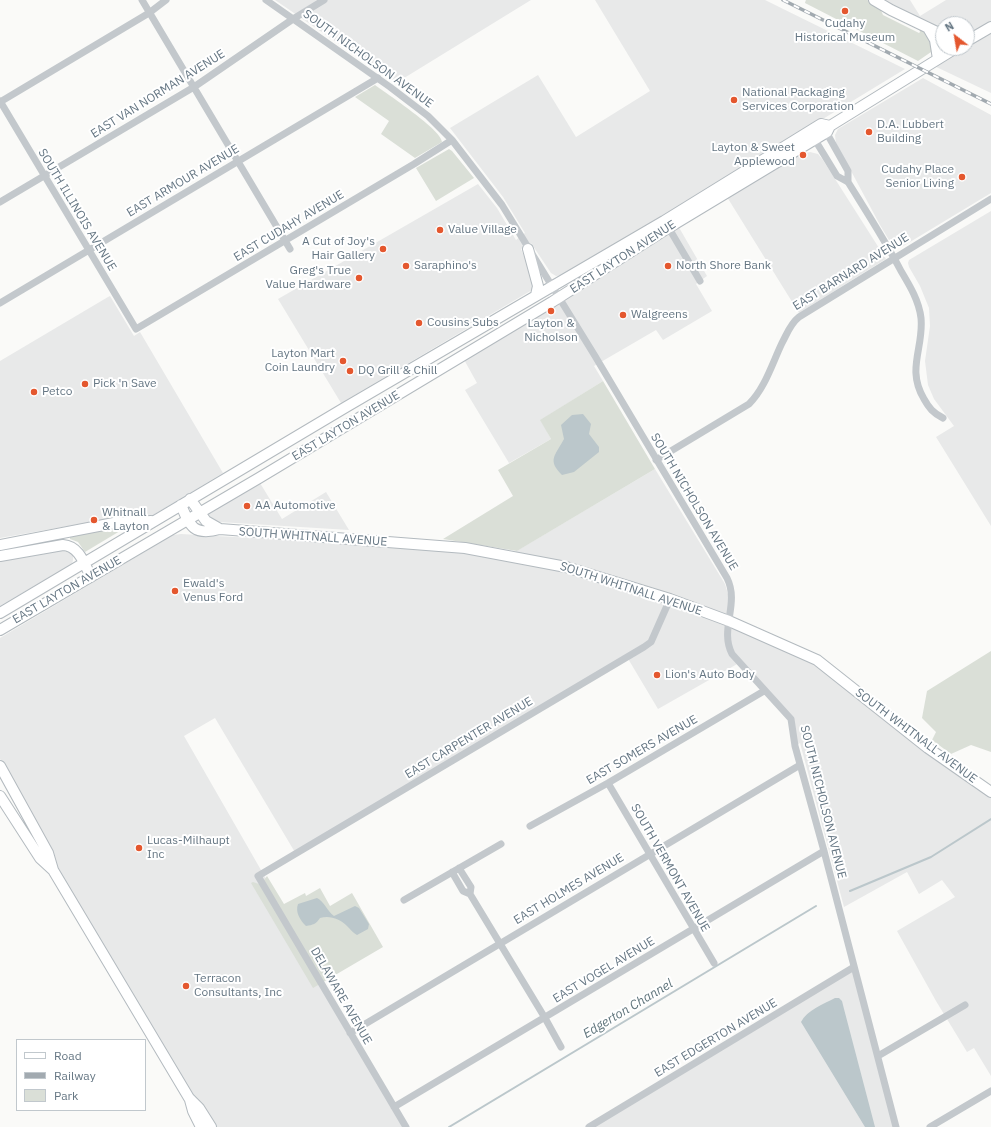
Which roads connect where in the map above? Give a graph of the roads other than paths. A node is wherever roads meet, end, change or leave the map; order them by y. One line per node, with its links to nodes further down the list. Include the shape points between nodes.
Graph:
1 (142, 0): 6 (street)
2 (166, 0): 6 (street)
3 (266, 0): 7 (street, SOUTH NICHOLSON AVENUE)
4 (324, 0): 7 (street, EAST VAN NORMAN AVENUE)
5 (874, 0): 9 (main road)
6 (149, 12): 15 (street); 16 (street)
7 (293, 19): 14 (street, SOUTH NICHOLSON AVENUE); 15 (street, EAST VAN NORMAN AVENUE)
8 (991, 27): 11 (main road)
9 (928, 28): 10 (main road); 13 (main road, via 935,40)
10 (935, 31)
11 (975, 36)
12 (943, 56): 13 (main road, EAST LAYTON AVENUE)
13 (938, 59): 17 (main road, EAST LAYTON AVENUE)
14 (378, 78): 19 (street, SOUTH NICHOLSON AVENUE, via 428,116); 20 (street, EAST ARMOUR AVENUE)
15 (194, 87): 20 (street); 21 (street, EAST VAN NORMAN AVENUE)
16 (0, 102): 21 (street, SOUTH ILLINOIS AVENUE)
17 (826, 128): 18 (main road, EAST LAYTON AVENUE); 22 (street, via 848,171)
18 (812, 135): 22 (street, via 837,176); 25 (main road, EAST LAYTON AVENUE)
19 (452, 140): 26 (street, EAST CUDAHY AVENUE); 28 (street, SOUTH NICHOLSON AVENUE, via 502,205)
20 (238, 161): 26 (street); 29 (street, EAST ARMOUR AVENUE)
21 (45, 176): 24 (street, EAST VAN NORMAN AVENUE); 29 (street, SOUTH ILLINOIS AVENUE)
22 (848, 182): 30 (street)
23 (991, 199): 30 (street, EAST BARNARD AVENUE)
24 (0, 202)
25 (666, 224): 31 (street); 32 (main road, EAST LAYTON AVENUE); 34 (main road, EAST LAYTON AVENUE)
26 (285, 241): 27 (street); 36 (street, EAST CUDAHY AVENUE)
27 (290, 249)
28 (528, 249): 32 (street, SOUTH NICHOLSON AVENUE); 33 (main road, via 538,286)
29 (88, 250): 35 (street, EAST ARMOUR AVENUE); 36 (street, SOUTH ILLINOIS AVENUE)
30 (894, 258): 37 (street, via 915,296 921,319 916,380 928,406); 38 (street, EAST BARNARD AVENUE, via 794,321 763,384 749,404)
31 (700, 281)
32 (551, 286): 33 (main road, EAST LAYTON AVENUE); 34 (street, SOUTH NICHOLSON AVENUE)
33 (536, 295): 39 (main road, EAST LAYTON AVENUE)
34 (559, 298): 38 (street, SOUTH NICHOLSON AVENUE); 40 (main road, EAST LAYTON AVENUE)
35 (0, 303)
36 (136, 329)
37 (943, 418)
38 (656, 460): 50 (street, SOUTH NICHOLSON AVENUE, via 730,584 732,597)
39 (186, 502): 40 (main road, SOUTH WHITNALL AVENUE); 41 (main road); 42 (main road, EAST LAYTON AVENUE)
40 (199, 513): 41 (main road, EAST LAYTON AVENUE); 43 (main road, SOUTH WHITNALL AVENUE, via 206,521)
41 (187, 520): 43 (main road, SOUTH WHITNALL AVENUE, via 196,531 211,532); 47 (main road, EAST LAYTON AVENUE)
42 (153, 521): 44 (main road, via 114,523); 46 (main road, EAST LAYTON AVENUE)
43 (220, 529): 48 (main road, SOUTH WHITNALL AVENUE, via 465,548 568,567)
44 (0, 545)
45 (0, 556): 46 (main road, via 63,545 74,548)
46 (84, 562): 47 (main road); 49 (main road, EAST LAYTON AVENUE)
47 (91, 577): 51 (main road, EAST LAYTON AVENUE)
48 (670, 599): 50 (main road, SOUTH WHITNALL AVENUE); 67 (street, EAST CARPENTER AVENUE, via 651,642 644,647)
49 (0, 613)
50 (729, 621): 52 (street, SOUTH NICHOLSON AVENUE, via 726,640 732,654); 57 (main road, SOUTH WHITNALL AVENUE, via 817,660 928,748)
51 (0, 630)
52 (764, 691): 53 (street, SOUTH NICHOLSON AVENUE, via 790,719); 56 (street, EAST SOMERS AVENUE)
53 (800, 765): 62 (street, SOUTH NICHOLSON AVENUE); 63 (street, EAST HOLMES AVENUE)
54 (0, 766): 59 (main road)
55 (0, 777): 59 (main road)
56 (608, 783): 60 (street, EAST SOMERS AVENUE); 63 (street, SOUTH VERMONT AVENUE)
57 (991, 792)
58 (0, 796): 65 (main road, via 40,858)
59 (26, 812): 65 (main road, via 48,853)
60 (530, 826)
61 (501, 844): 64 (street)
62 (824, 851): 70 (street, EAST VOGEL AVENUE); 73 (street, SOUTH NICHOLSON AVENUE)
63 (649, 854): 70 (street, SOUTH VERMONT AVENUE); 71 (street, EAST HOLMES AVENUE)
64 (459, 868): 66 (street); 68 (street, via 470,887)
65 (53, 870): 80 (main road)
66 (452, 872): 68 (street, via 463,891); 69 (street)
67 (258, 876): 76 (street, DELAWARE AVENUE)
68 (470, 894): 71 (street)
69 (404, 900)
70 (694, 930): 72 (street, SOUTH VERMONT AVENUE); 75 (street, EAST VOGEL AVENUE)
71 (500, 943): 75 (street); 76 (street, EAST HOLMES AVENUE)
72 (714, 963)
73 (854, 967): 78 (street, SOUTH NICHOLSON AVENUE); 85 (street, EAST EDGERTON AVENUE)
74 (964, 1005): 78 (street)
75 (545, 1018): 77 (street); 81 (street, EAST VOGEL AVENUE)
76 (350, 1033): 81 (street, DELAWARE AVENUE)
77 (561, 1047)
78 (878, 1056): 86 (street, SOUTH NICHOLSON AVENUE)
79 (991, 1091): 87 (street)
80 (190, 1098): 82 (main road); 83 (main road)
81 (394, 1107): 84 (street, DELAWARE AVENUE)
82 (201, 1127)
83 (211, 1127)
84 (406, 1127)
85 (589, 1127)
86 (896, 1127)
87 (930, 1127)

